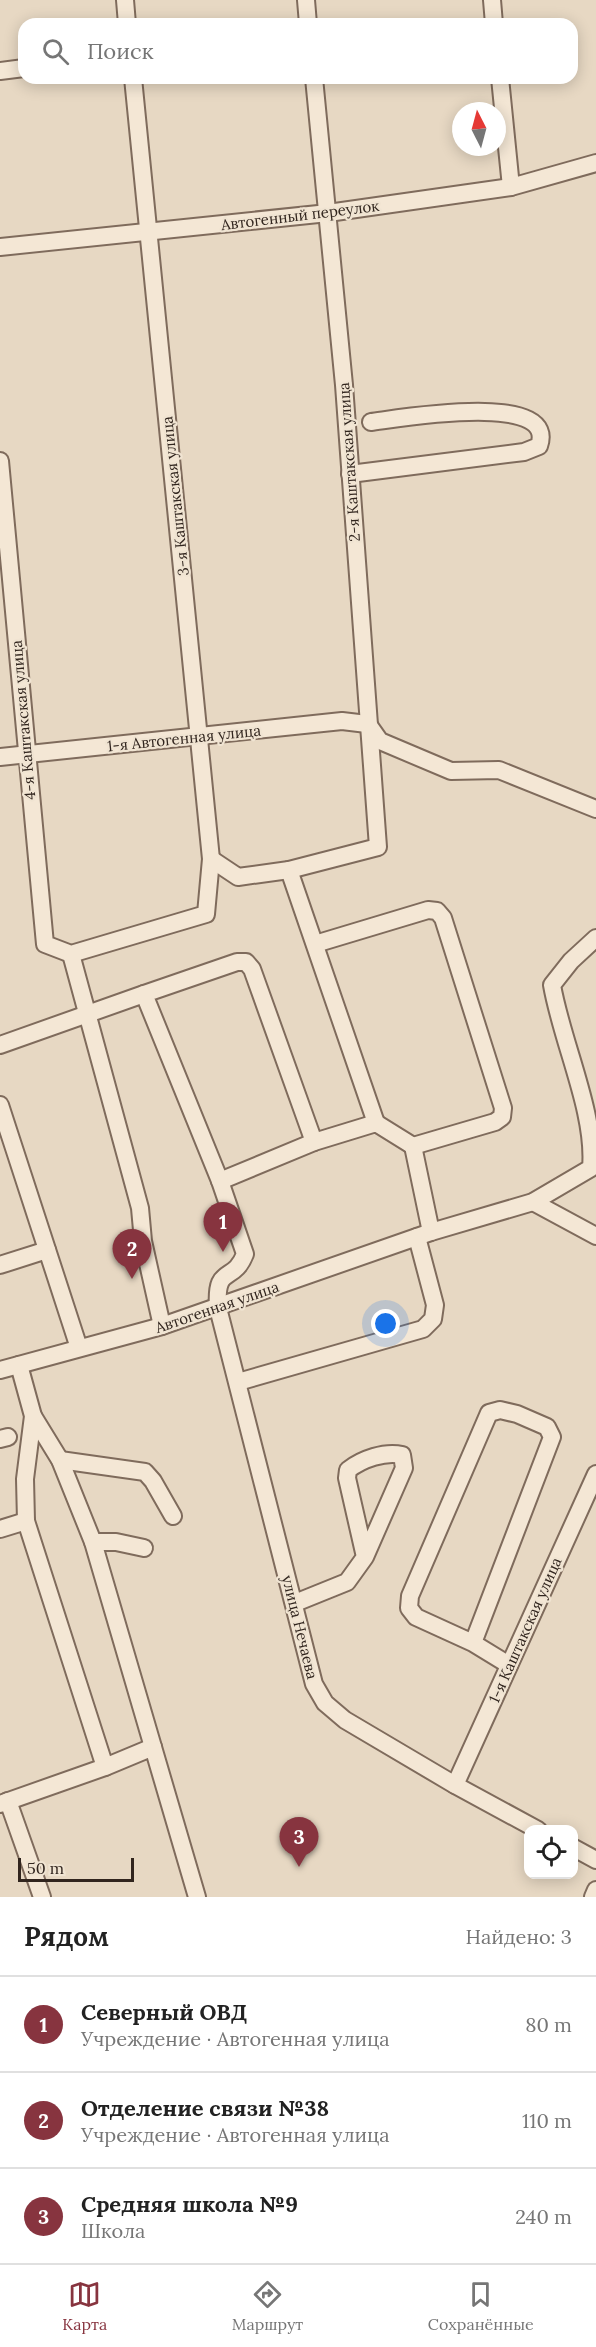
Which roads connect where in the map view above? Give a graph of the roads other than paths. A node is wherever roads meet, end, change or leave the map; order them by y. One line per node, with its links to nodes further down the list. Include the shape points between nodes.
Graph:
1 (124, 0): 4 (street)
2 (306, 0): 5 (street)
3 (492, 0): 6 (street)
4 (126, 18)
5 (308, 18)
6 (494, 18)
7 (18, 69): 8 (street)
8 (0, 71)
9 (134, 84): 15 (street, 3-я Каштакская улица)
10 (315, 84): 14 (street, 2-я Каштакская улица)
11 (501, 84): 13 (street)
12 (596, 163): 13 (street, Автогенный переулок)
13 (511, 187): 14 (street, Автогенный переулок)
14 (328, 213): 15 (street, Автогенный переулок); 19 (street, 2-я Каштакская улица)
15 (149, 231): 16 (street, Автогенный переулок); 21 (street, 3-я Каштакская улица)
16 (0, 247)
17 (371, 422): 19 (street, via 501,411 532,422 540,429 542,438 539,446 524,452)
18 (0, 461): 22 (street, 4-я Каштакская улица)
19 (350, 474): 20 (street, 2-я Каштакская улица)
20 (368, 724): 21 (street, 1-я Автогенная улица, via 342,721); 24 (street, via 380,741 451,771 500,770); 26 (street, 2-я Каштакская улица, via 378,847)
21 (200, 737): 22 (street, 1-я Автогенная улица); 25 (street, 3-я Каштакская улица)
22 (26, 754): 23 (street, 1-я Автогенная улица); 29 (street, 4-я Каштакская улица, via 45,944)
23 (0, 757)
24 (596, 809)
25 (210, 859): 26 (street, via 238,877); 29 (street, 3-я Каштакская улица, via 206,914)
26 (289, 870): 28 (street)
27 (596, 938): 38 (street, Автогенная улица, via 552,985 558,1020 590,1120 594,1146 591,1168)
28 (315, 944): 34 (street); 36 (street, via 428,910 437,911 443,918 503,1108 502,1117)
29 (71, 954): 31 (street)
30 (144, 994): 31 (street); 35 (street, via 246,962 252,969); 37 (street)
31 (87, 1013): 32 (street); 44 (street, via 140,1208 143,1241)
32 (0, 1045)
33 (0, 1105): 41 (street)
34 (376, 1123): 35 (street); 36 (street)
35 (314, 1142): 37 (street)
36 (412, 1146): 39 (street)
37 (220, 1181): 43 (street, via 245,1254 241,1266 224,1275 217,1288)
38 (533, 1202): 39 (street, Автогенная улица); 40 (street)
39 (424, 1235): 43 (street, Автогенная улица); 48 (street, via 435,1305 433,1318 423,1329)
40 (596, 1236)
41 (47, 1250): 42 (street); 45 (street)
42 (0, 1265)
43 (218, 1308): 44 (street, Автогенная улица); 48 (street, улица Нечаева)
44 (162, 1326): 45 (street, Автогенная улица)
45 (79, 1348): 46 (street, Автогенная улица)
46 (19, 1365): 47 (street, Автогенная улица); 49 (street)
47 (0, 1370)
48 (238, 1382): 58 (street, улица Нечаева)
49 (33, 1416): 50 (street); 53 (street, via 25,1479)
50 (60, 1460): 52 (street, via 145,1472); 55 (street)
51 (596, 1474): 60 (street, 1-я Каштакская улица)
52 (173, 1516)
53 (26, 1521): 54 (street); 62 (street)
54 (0, 1529)
55 (93, 1542): 56 (street); 61 (street)
56 (144, 1548)
57 (365, 1557): 57 (street, via 348,1470 389,1452 402,1455 404,1467); 58 (street, via 347,1582)
58 (294, 1603): 63 (street, улица Нечаева, via 314,1684 325,1703 345,1720)
59 (473, 1644): 59 (street, via 416,1617 409,1608 410,1596 489,1413 500,1410 547,1427 552,1437); 60 (street)
60 (509, 1665): 63 (street, 1-я Каштакская улица)
61 (153, 1747): 62 (street); 70 (street)
62 (105, 1767): 64 (street)
63 (455, 1785): 65 (street, улица Нечаева)
64 (4, 1803): 69 (street)
65 (529, 1825)
66 (578, 1851): 67 (street)
67 (596, 1860)
68 (596, 1890): 71 (street)
69 (42, 1897)
70 (197, 1897)
71 (593, 1897)

